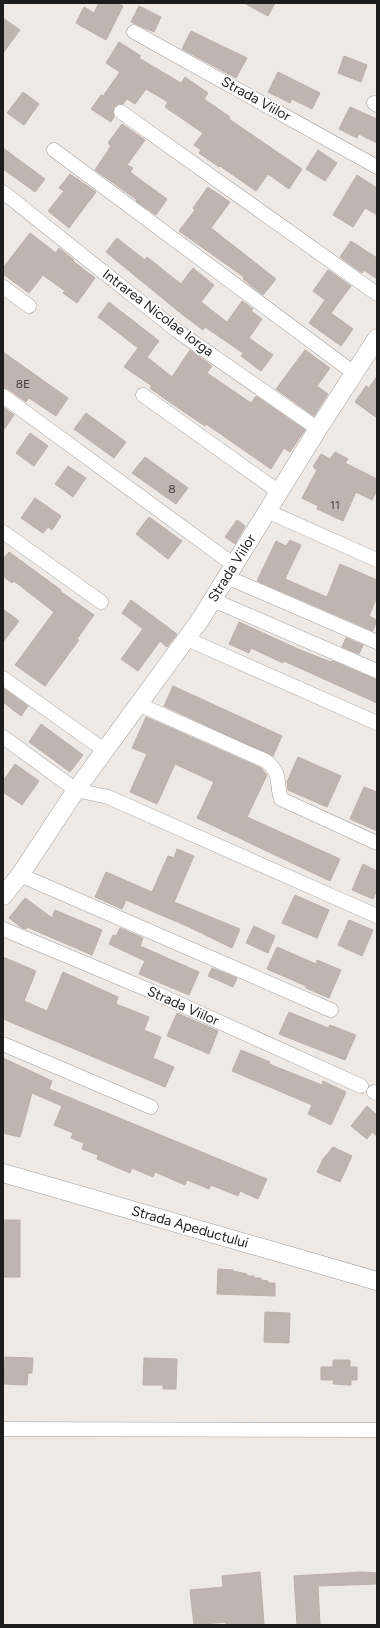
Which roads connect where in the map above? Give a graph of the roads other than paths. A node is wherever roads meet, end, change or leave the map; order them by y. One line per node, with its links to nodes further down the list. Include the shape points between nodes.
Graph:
1 (134, 32): 4 (street, Strada Viilor)
2 (121, 112): 7 (street)
3 (54, 150): 10 (street)
4 (377, 167)
5 (3, 192): 13 (street, Intrarea Nicolae Iorga, via 176,330)
6 (3, 287): 8 (street)
7 (377, 294)
8 (29, 306)
9 (377, 338): 10 (street, Strada Viilor)
10 (354, 373): 13 (street, Strada Viilor)
11 (142, 395): 14 (street)
12 (3, 396): 18 (street)
13 (318, 429): 14 (street, Strada Viilor)
14 (278, 492): 15 (street, Strada Viilor)
15 (267, 511): 17 (street); 18 (street, Strada Viilor)
16 (3, 532): 20 (street)
17 (377, 560)
18 (230, 571): 19 (street, Strada Viilor); 22 (street)
19 (213, 600): 21 (street, Strada Viilor); 23 (street)
20 (101, 602)
21 (187, 639): 25 (street, Strada Viilor); 26 (street)
22 (377, 642)
23 (377, 671)
24 (3, 678): 28 (street)
25 (138, 704): 28 (street, Strada Viilor); 30 (street, via 266,761 274,768 279,778 278,790 281,799)
26 (377, 723)
27 (3, 737): 29 (street)
28 (104, 750): 29 (street, Strada Viilor)
29 (76, 790): 31 (street, Strada Viilor); 33 (street, via 108,797)
30 (377, 843)
31 (20, 875): 32 (street, Strada Viilor); 35 (street)
32 (4, 894)
33 (377, 916)
34 (3, 929): 37 (street, Strada Viilor, via 151,991)
35 (331, 1010)
36 (3, 1044): 38 (street)
37 (361, 1086)
38 (151, 1107)
39 (3, 1172): 40 (street, Strada Apeductului)
40 (377, 1281)
41 (3, 1429): 42 (street)
42 (377, 1430)

